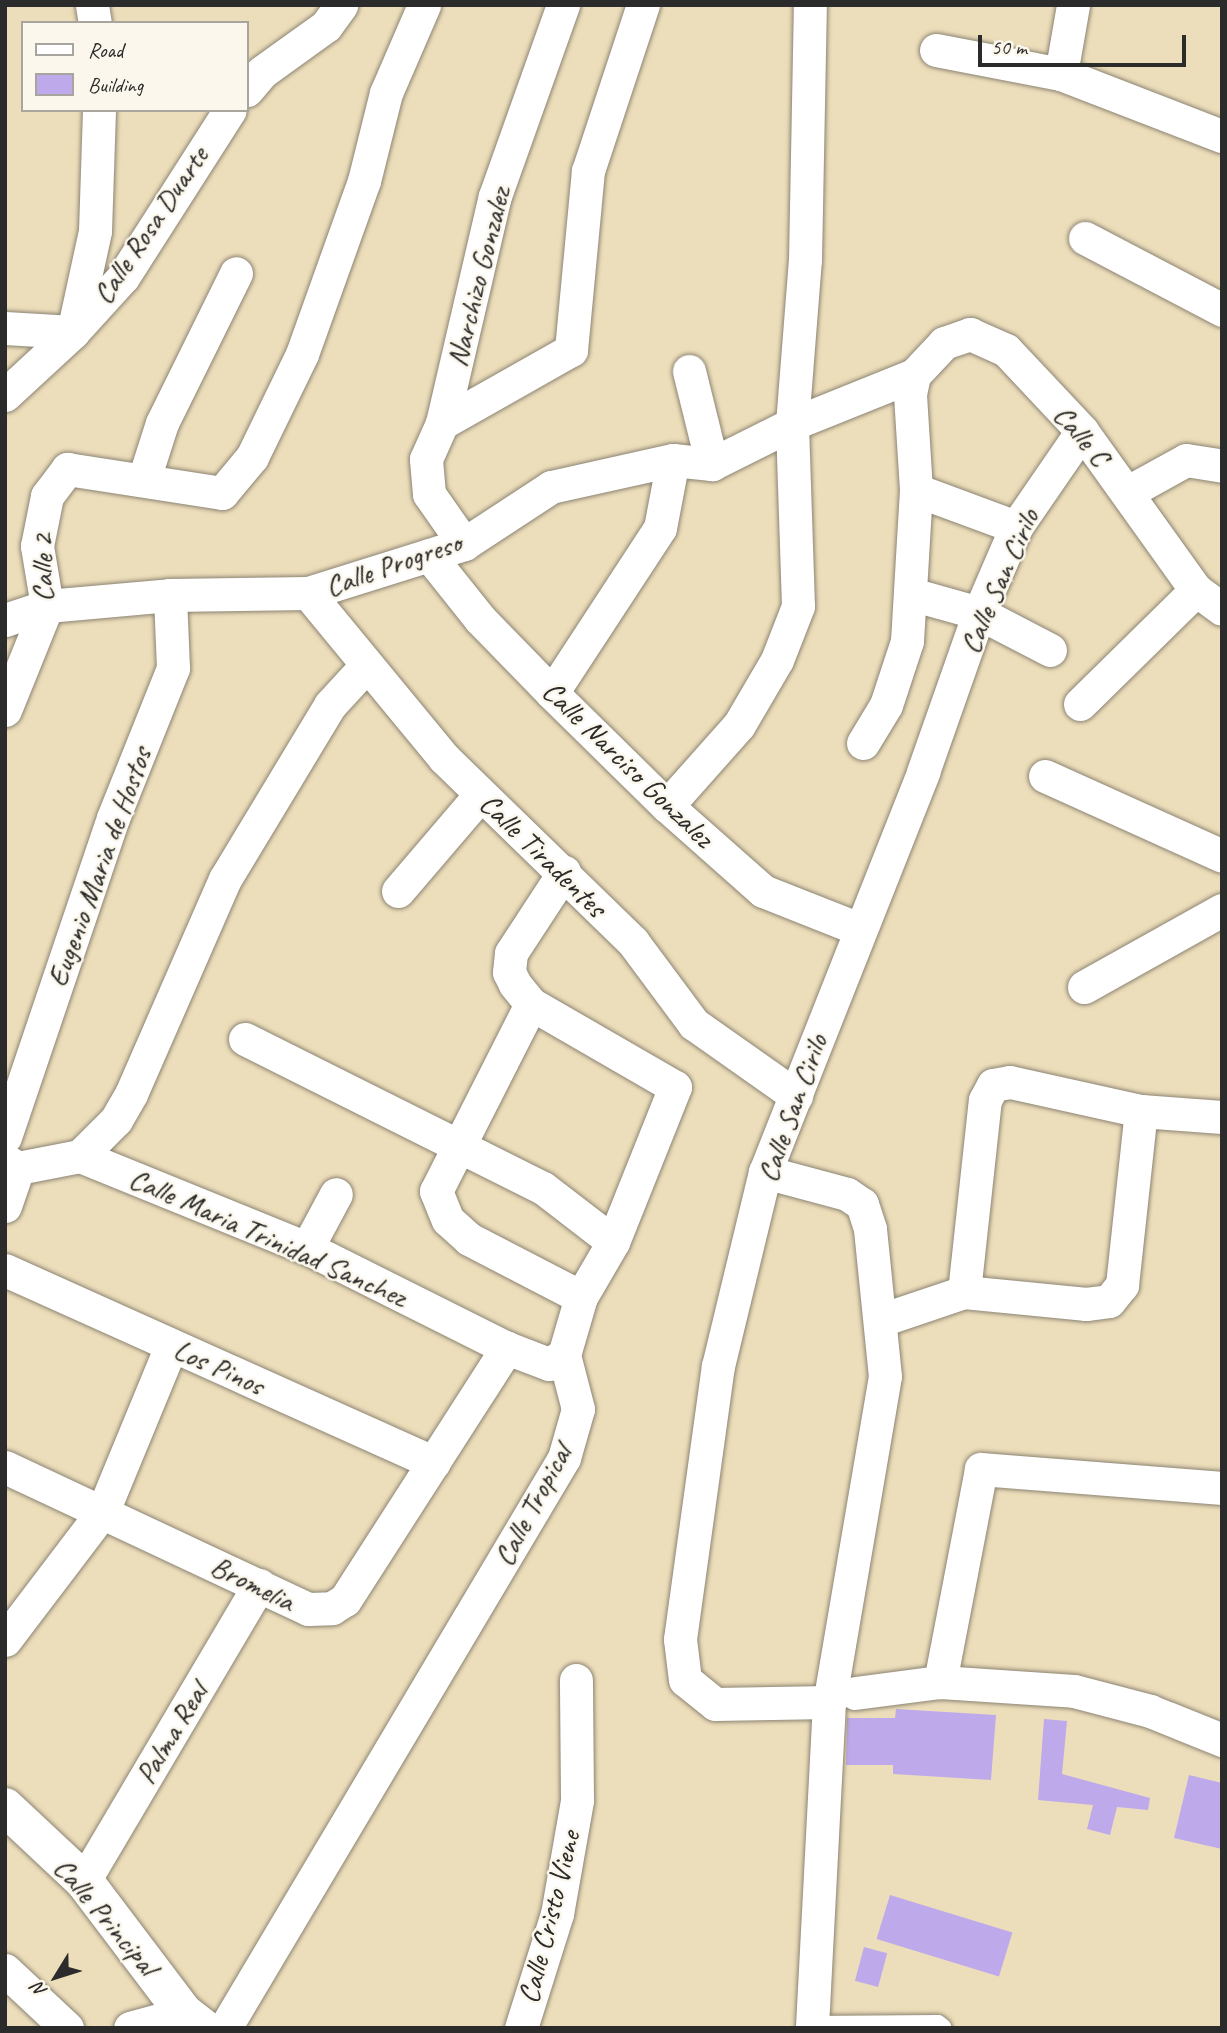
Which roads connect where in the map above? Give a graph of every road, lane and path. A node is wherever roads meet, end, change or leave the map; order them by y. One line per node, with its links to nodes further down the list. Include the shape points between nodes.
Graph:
1 (341, 5): 9 (street, via 326,26 262,72)
2 (424, 5): 27 (street, via 386,93 364,181 302,354 252,457 222,493)
3 (563, 5): 21 (street, Narchizo Gonzalez, via 495,196)
4 (643, 5): 21 (street, via 588,171 571,350)
5 (810, 5): 22 (street, via 806,260)
6 (1073, 5): 8 (street)
7 (936, 50): 8 (street)
8 (1061, 74): 12 (street)
9 (248, 89)
10 (99, 112): 17 (street, via 95,231)
11 (229, 112): 17 (street, Calle Rosa Duarte, via 123,277)
12 (1222, 136)
13 (1085, 238): 15 (street)
14 (236, 273): 27 (street, via 162,423)
15 (1222, 310)
16 (5, 328): 17 (street)
17 (73, 332): 20 (street, Calle Rosa Duarte)
18 (689, 371): 25 (street)
19 (914, 375): 22 (street); 23 (street, Calle C, via 944,344 970,334 1006,350); 28 (street, via 910,394)
20 (5, 395)
21 (442, 423): 31 (street, Narchizo Gonzalez, via 426,459 429,494)
22 (792, 424): 25 (street); 48 (street, via 798,606 777,660 739,724)
23 (1082, 431): 29 (street, Calle C); 30 (street, Calle San Cirilo)
24 (673, 460): 25 (street, Calle Progreso); 31 (street, Calle Progreso, via 551,487); 42 (street, via 660,528)
25 (712, 464)
26 (1222, 466): 29 (street, via 1186,460)
27 (144, 479): 37 (street, Calle 2, via 67,469 47,496 37,546)
28 (916, 491): 30 (street); 34 (street)
29 (1128, 492): 36 (street, Calle C)
30 (1016, 527): 38 (street, Calle San Cirilo)
31 (464, 544): 32 (street, Calle Progreso)
32 (429, 555): 33 (street, Calle Progreso); 42 (street, Calle Narciso Gonzalez, via 480,619)
33 (308, 593): 35 (street, Calle Progreso); 41 (street, Calle Tiradentes)
34 (911, 594): 38 (street); 45 (street, via 907,641 886,705)
35 (170, 595): 37 (street, Calle Progreso); 60 (street, Eugenio Maria de Hostos, via 173,668 113,818)
36 (1209, 599): 43 (street)
37 (47, 606): 39 (street, Calle Progreso); 44 (street, Calle 2)
38 (979, 613): 40 (street); 53 (street, Calle San Cirilo, via 923,772)
39 (5, 620)
40 (1050, 650)
41 (365, 667): 47 (street, Calle Tiradentes); 62 (street, via 330,705 225,880 131,1094 116,1120)
42 (552, 693): 48 (street, Calle Narciso Gonzalez)
43 (1080, 704)
44 (5, 710)
45 (863, 743)
46 (1045, 776): 49 (street)
47 (480, 795): 50 (street, Calle Tiradentes); 51 (street)
48 (667, 806): 53 (street, Calle Narciso Gonzalez, via 764,891)
49 (1222, 856)
50 (564, 872): 55 (street, Calle Tropical, via 511,953 509,972); 57 (street, Calle Tiradentes, via 633,942 694,1024)
51 (398, 891)
52 (1222, 910): 54 (street)
53 (859, 929): 57 (street, Calle San Cirilo)
54 (1084, 986)
55 (531, 1004): 61 (street); 67 (street, Calle Tropical, via 675,1087)
56 (245, 1039): 61 (street)
57 (796, 1096): 64 (street, Calle San Cirilo)
58 (1141, 1111): 59 (street); 70 (street, via 1122,1285 1116,1294 1108,1301 1086,1304); 70 (street, via 1010,1082 993,1085 985,1100)
59 (1222, 1117)
60 (5, 1137)
61 (461, 1147): 67 (street, via 543,1188); 71 (street, via 436,1191 448,1220 469,1239)
62 (80, 1156): 63 (street); 68 (street, Calle Maria Trinidad Sanchez)
63 (12, 1164): 66 (street)
64 (765, 1172): 72 (street, via 847,1194 862,1204 870,1229); 84 (street, Calle San Cirilo, via 718,1366 680,1639 685,1680 715,1704)
65 (336, 1194): 68 (street)
66 (5, 1206)
67 (613, 1242): 71 (street, Calle Tropical)
68 (307, 1248): 74 (street, Calle Maria Trinidad Sanchez)
69 (5, 1270): 73 (street, Los Pinos)
70 (964, 1292): 72 (street)
71 (580, 1297): 75 (street, Calle Tropical)
72 (881, 1320): 84 (street, via 886,1376)
73 (171, 1346): 76 (street, Los Pinos); 79 (street)
74 (507, 1348): 75 (street, Calle Maria Trinidad Sanchez, via 549,1364); 76 (street, Bromelia)
75 (564, 1355): 93 (street, Calle Tropical, via 578,1409 564,1458)
76 (434, 1463): 80 (street, Bromelia, via 345,1600 332,1608 309,1609)
77 (5, 1467): 79 (street, Bromelia)
78 (1222, 1488): 83 (street, via 981,1469)
79 (103, 1511): 80 (street, Bromelia); 81 (street)
80 (259, 1585): 87 (street, Palma Real)
81 (5, 1640)
82 (576, 1680): 94 (street, Calle Cristo Viene, via 577,1800 557,1914)
83 (940, 1682): 84 (street, Calle San Cirilo); 85 (street, Calle San Cirilo, via 1074,1691 1150,1712)
84 (842, 1698): 90 (street)
85 (1222, 1740)
86 (5, 1807): 87 (street, Calle Principal)
87 (84, 1881): 89 (street, Calle Principal)
88 (5, 1970): 91 (street)
89 (194, 2020): 92 (street)
90 (811, 2026): 95 (lane, via 924,2023)
91 (66, 2028)
92 (130, 2028)
93 (225, 2028)
94 (521, 2028)
95 (943, 2028)

